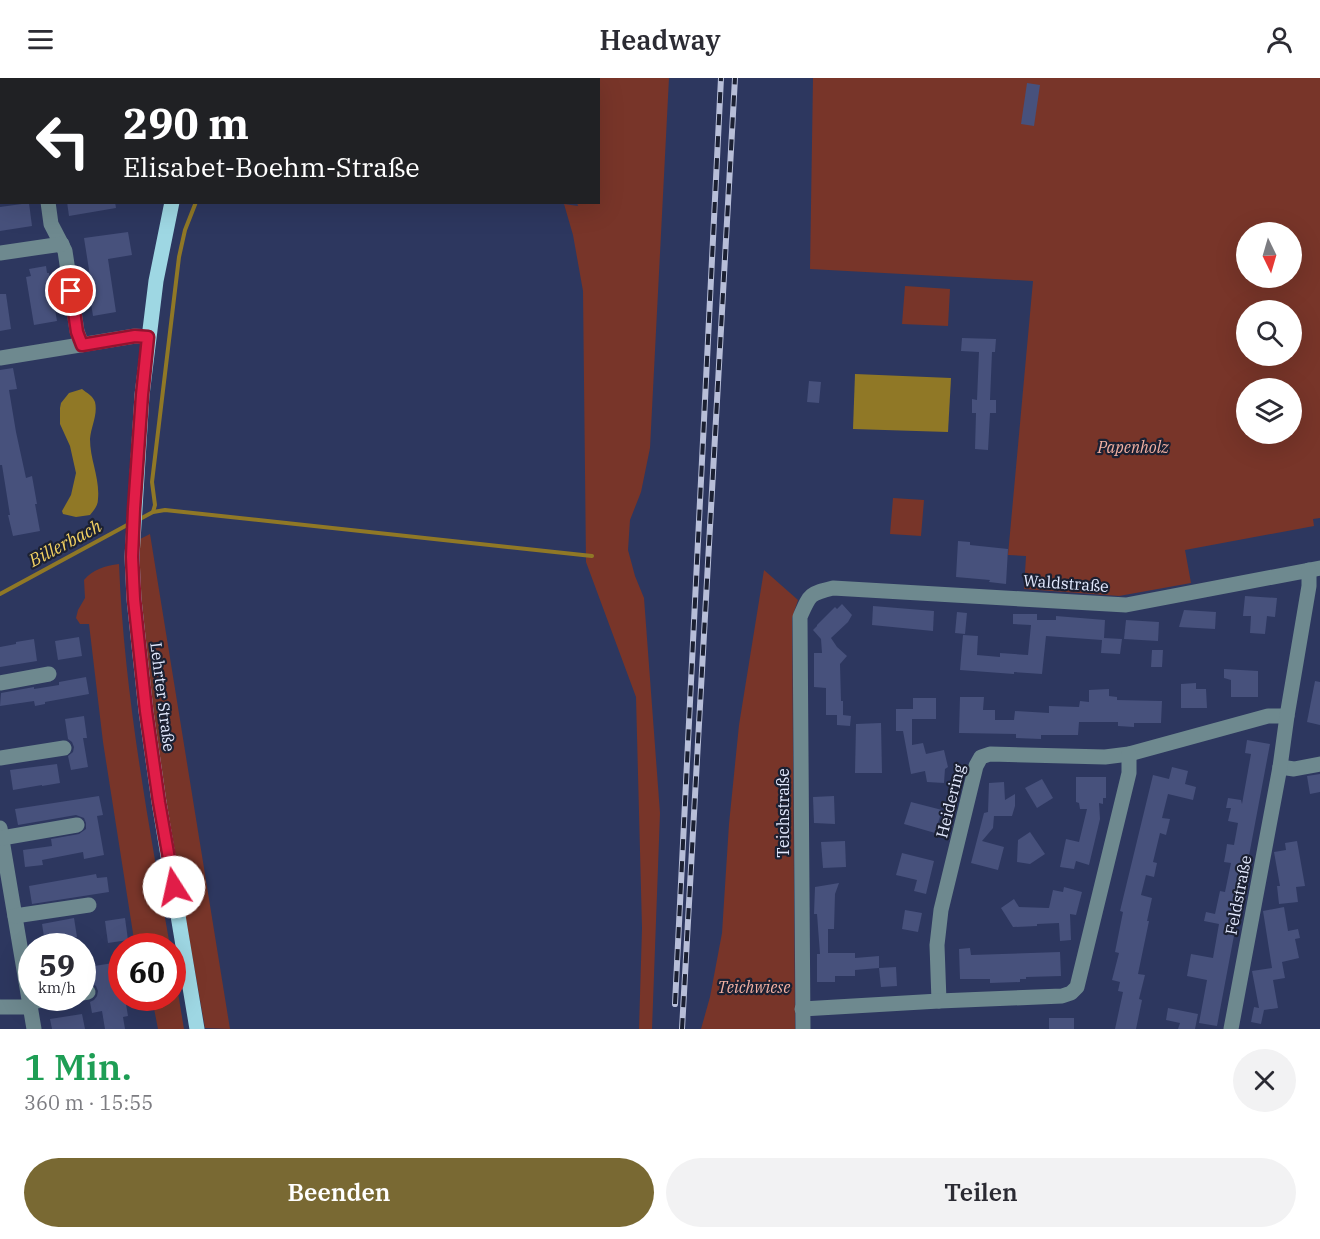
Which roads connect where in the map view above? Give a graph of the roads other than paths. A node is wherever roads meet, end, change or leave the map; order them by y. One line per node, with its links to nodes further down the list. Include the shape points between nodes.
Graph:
1 (48, 204): 3 (street, via 51,224)
2 (171, 204): 5 (main road, Lehrter Straße)
3 (62, 244): 4 (street); 6 (street)
4 (0, 254)
5 (148, 337): 6 (street); 29 (main road, Lehrter Straße, via 134,509 134,599 159,802)
6 (82, 345): 7 (street)
7 (0, 358)
8 (1314, 569): 9 (street, Waldstraße, via 1126,605 833,588); 12 (street, Feldstraße)
9 (808, 598): 27 (street, Teichstraße, via 800,617)
10 (49, 674): 11 (street)
11 (0, 683)
12 (1287, 716): 14 (street, Heidering, via 1268,716); 17 (street, Feldstraße)
13 (64, 748): 15 (street)
14 (1129, 754): 24 (street, via 1130,773 1077,987 1062,996); 24 (street, Heidering, via 981,757 941,910 937,945)
15 (0, 758)
16 (1320, 764): 17 (street, via 1294,769)
17 (1280, 767): 32 (street, Feldstraße)
18 (77, 825): 19 (street)
19 (1, 833): 20 (street)
20 (6, 898): 22 (street)
21 (89, 905): 22 (street)
22 (15, 916): 23 (street)
23 (18, 934)
24 (939, 1001): 27 (street)
25 (18, 1006): 26 (street)
26 (0, 1007)
27 (802, 1010): 31 (street, Teichstraße)
28 (31, 1011): 30 (street)
29 (197, 1025)
30 (34, 1029)
31 (803, 1029)
32 (1231, 1029)

